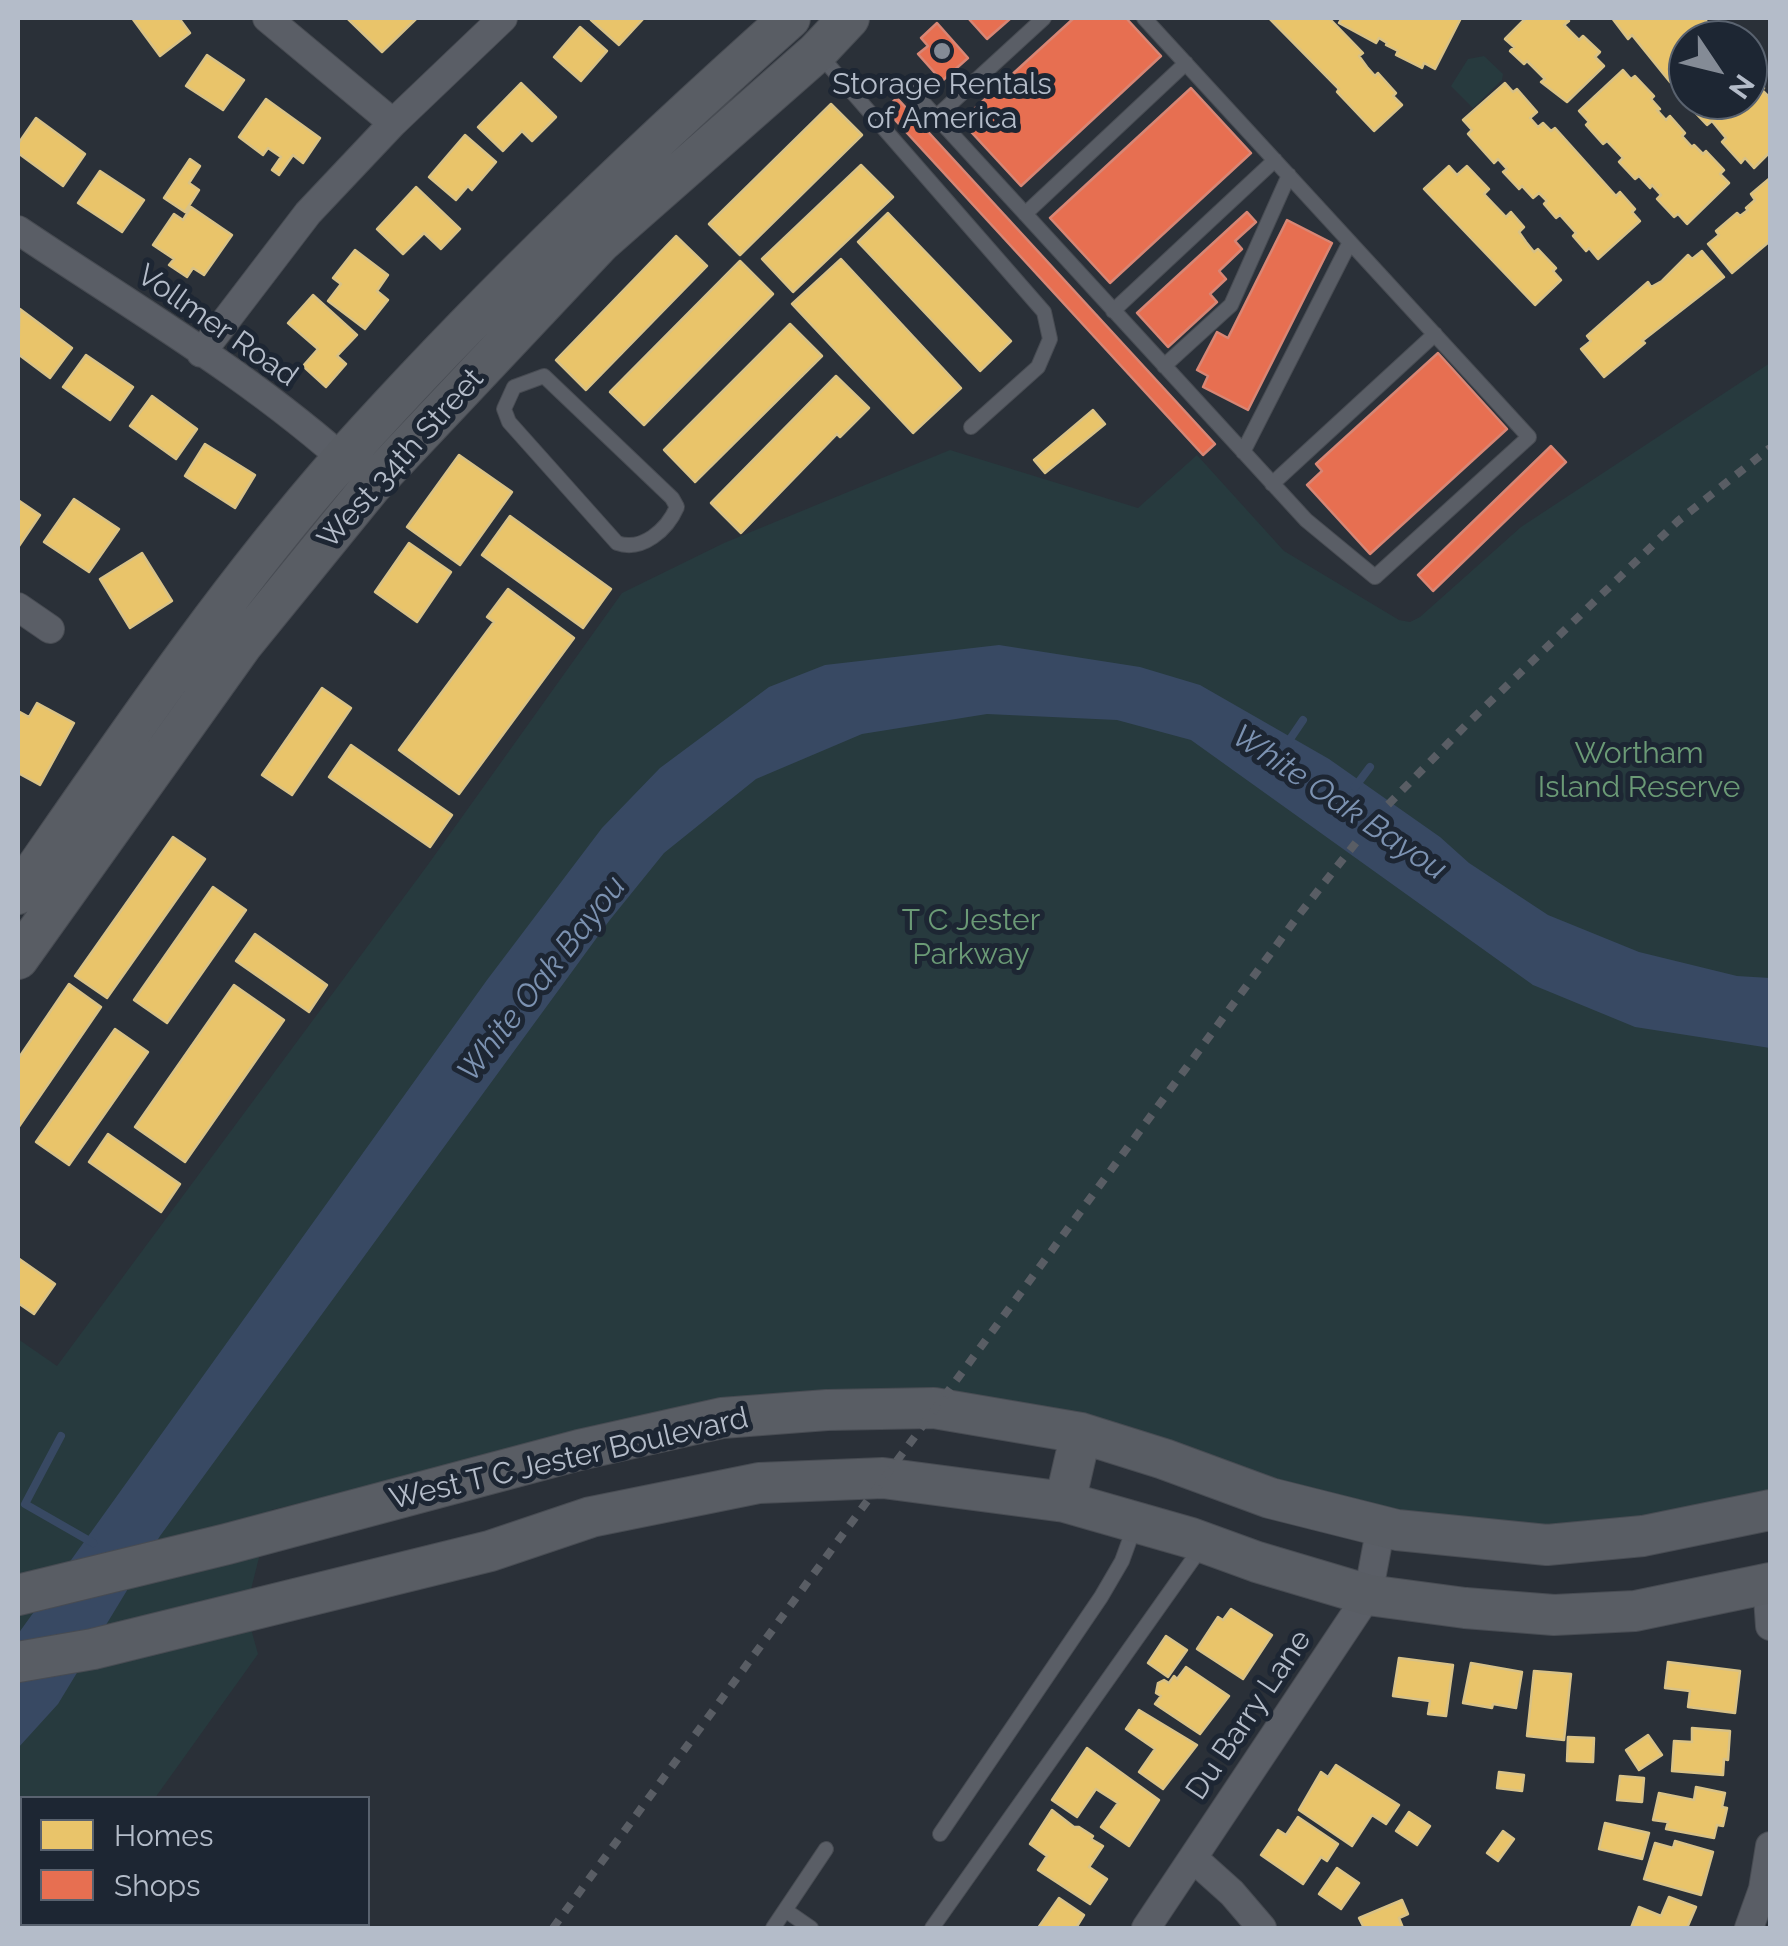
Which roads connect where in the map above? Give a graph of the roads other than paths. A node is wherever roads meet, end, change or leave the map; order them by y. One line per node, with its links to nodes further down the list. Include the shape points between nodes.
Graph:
1 (268, 18): 11 (street)
2 (503, 18): 11 (street)
3 (790, 18): 16 (main road, West 34th Street, via 674,120)
4 (849, 18): 7 (main road, West 34th Street)
5 (1044, 18): 10 (lane)
6 (1144, 18): 8 (lane)
7 (817, 52): 16 (main road, West 34th Street); 23 (lane, via 1044,312 1050,338 1038,367)
8 (1186, 63): 12 (lane); 14 (lane)
9 (907, 85): 10 (lane)
10 (936, 116): 14 (lane)
11 (393, 123): 20 (street, via 308,214)
12 (1275, 160): 13 (lane); 18 (lane)
13 (1289, 176): 17 (lane); 21 (lane, via 1231,305)
14 (1025, 214): 18 (lane)
15 (18, 230): 20 (street, Vollmer Road)
16 (586, 230): 22 (main road, West 34th Street); 25 (main road, West 34th Street)
17 (1350, 242): 19 (lane); 24 (lane)
18 (1114, 310): 21 (lane)
19 (1435, 334): 26 (lane); 26 (lane, via 1529,437 1375,577)
20 (201, 353): 25 (street, Vollmer Road)
21 (1164, 366): 24 (lane)
22 (501, 374): 22 (lane, via 509,422 617,542 641,546 672,518 672,498 544,376); 25 (main road, West 34th Street)
23 (971, 427)
24 (1243, 452): 26 (lane)
25 (358, 472): 29 (main road, West 34th Street, via 224,602); 30 (main road, West 34th Street)
26 (1272, 484)
27 (18, 606): 28 (street)
28 (50, 629)
29 (18, 894)
30 (18, 959)
31 (1081, 1433): 32 (main road, West T C Jester Boulevard, via 934,1408 827,1410 722,1418); 33 (main road); 37 (main road, West T C Jester Boulevard, via 1270,1498)
32 (579, 1450): 35 (main road); 41 (main road, West T C Jester Boulevard)
33 (1065, 1502): 35 (main road, West T C Jester Boulevard, via 883,1478 759,1483); 36 (main road, West T C Jester Boulevard)
34 (1770, 1510): 37 (main road, West T C Jester Boulevard, via 1643,1536 1548,1544)
35 (592, 1517): 43 (main road, West T C Jester Boulevard, via 490,1551)
36 (1136, 1522): 38 (main road, West T C Jester Boulevard); 44 (lane, via 1101,1598)
37 (1381, 1526): 40 (street, Du Barry Lane)
38 (1205, 1542): 40 (main road, West T C Jester Boulevard); 51 (lane)
39 (1769, 1583): 40 (main road, West T C Jester Boulevard, via 1635,1610 1554,1615); 42 (street)
40 (1368, 1595): 47 (street, Du Barry Lane)
41 (18, 1596)
42 (1770, 1626)
43 (18, 1662)
44 (940, 1834)
45 (1770, 1846): 54 (street, via 1764,1889)
46 (826, 1850): 48 (lane)
47 (1193, 1858): 52 (street, Du Barry Lane); 53 (street)
48 (785, 1910): 49 (lane); 50 (lane)
49 (773, 1928)
50 (812, 1928)
51 (932, 1928)
52 (1146, 1928)
53 (1262, 1928)
54 (1748, 1928)

